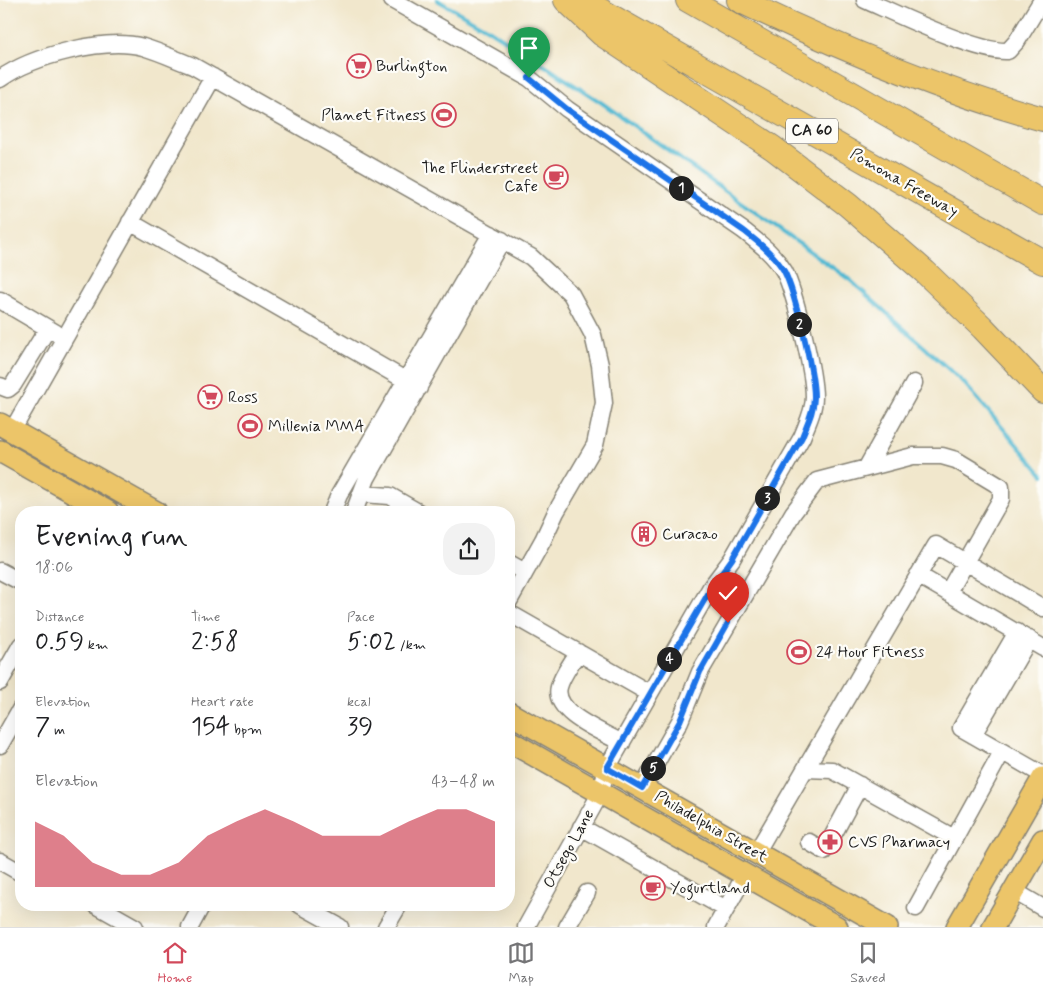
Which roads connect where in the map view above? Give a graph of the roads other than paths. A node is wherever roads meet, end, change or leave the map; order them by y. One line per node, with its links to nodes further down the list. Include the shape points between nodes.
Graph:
1 (392, 0): 45 (street, Otsego Lane, via 529,78 567,109 744,231 770,252 784,272 813,379 814,399 810,418 732,559)
2 (566, 0): 21 (highway, via 602,34 772,148 848,205 925,272)
3 (582, 0): 14 (highway, Pomona Freeway / CA 60)
4 (688, 0): 11 (highway)
5 (739, 0): 10 (highway, via 816,37 957,93)
6 (865, 0): 7 (street, via 974,46 997,52 1008,51 1017,42)
7 (1042, 0)
8 (213, 77): 9 (street, via 194,66 143,47 116,44 71,50 32,62); 12 (street); 13 (street)
9 (0, 80)
10 (1043, 119)
11 (1043, 202)
12 (130, 222): 17 (street); 18 (street)
13 (497, 237): 18 (street); 34 (street, via 531,257 571,294 592,335 600,365 604,404 595,445)
14 (1043, 262)
15 (0, 300): 16 (street)
16 (48, 328): 17 (street); 20 (street, via 13,385 8,389)
17 (65, 338): 22 (street)
18 (412, 384): 25 (street); 28 (street)
19 (914, 384): 24 (street)
20 (0, 386)
21 (1043, 391)
22 (4, 431): 27 (main road)
23 (0, 451): 26 (main road)
24 (867, 467): 31 (street, via 913,456 942,456 956,460 1001,488 1001,499); 57 (street, via 817,481 793,513 700,672 680,721)
25 (362, 494): 29 (street); 30 (street, via 390,496)
26 (93, 506)
27 (145, 506)
28 (334, 506)
29 (357, 506)
30 (408, 506)
31 (964, 562): 35 (street, via 936,546); 38 (street); 39 (street)
32 (515, 566): 34 (street)
33 (0, 571): 36 (street)
34 (525, 572): 37 (street)
35 (918, 575): 38 (street); 54 (street)
36 (15, 579)
37 (515, 590)
38 (948, 592): 41 (street)
39 (1043, 608)
40 (515, 616): 42 (street)
41 (1030, 640): 48 (street, via 995,698); 48 (street, via 961,728)
42 (578, 652): 45 (street); 49 (street, via 559,685 561,704 567,712)
43 (15, 656): 44 (street)
44 (0, 682)
45 (650, 693): 49 (street, Otsego Lane)
46 (515, 716): 53 (main road, Philadelphia Street)
47 (15, 719): 50 (street)
48 (977, 738): 52 (street)
49 (622, 742): 53 (street, Otsego Lane)
50 (0, 745)
51 (515, 745): 58 (main road, Philadelphia Street)
52 (1002, 752): 55 (street); 60 (street)
53 (607, 768): 57 (main road, Philadelphia Street); 58 (street, Otsego Lane)
54 (806, 769): 56 (street, via 832,770); 64 (street)
55 (1043, 776): 86 (main road)
56 (860, 784): 60 (street); 62 (street, via 824,851)
57 (642, 788): 64 (main road, Philadelphia Street)
58 (600, 794): 59 (street, Otsego Lane); 63 (main road, Philadelphia Street)
59 (581, 827): 72 (street); 81 (street, Otsego Lane)
60 (954, 838): 70 (street)
61 (1043, 840): 68 (main road)
62 (809, 842)
63 (698, 848): 64 (main road, via 721,848 746,859); 67 (main road, Philadelphia Street)
64 (756, 853): 85 (main road, Philadelphia Street)
65 (0, 860): 66 (street)
66 (15, 869)
67 (745, 875): 72 (street); 84 (main road, Philadelphia Street)
68 (1014, 891): 71 (street); 87 (main road)
69 (587, 892): 82 (street)
70 (916, 908)
71 (1043, 908)
72 (726, 909): 83 (street)
73 (107, 911): 77 (street)
74 (199, 911): 78 (street)
75 (311, 911): 79 (street)
76 (395, 911): 80 (street)
77 (135, 927)
78 (190, 927)
79 (340, 927)
80 (386, 927)
81 (526, 927)
82 (567, 927)
83 (716, 927)
84 (837, 927)
85 (887, 927)
86 (957, 927)
87 (993, 927)

